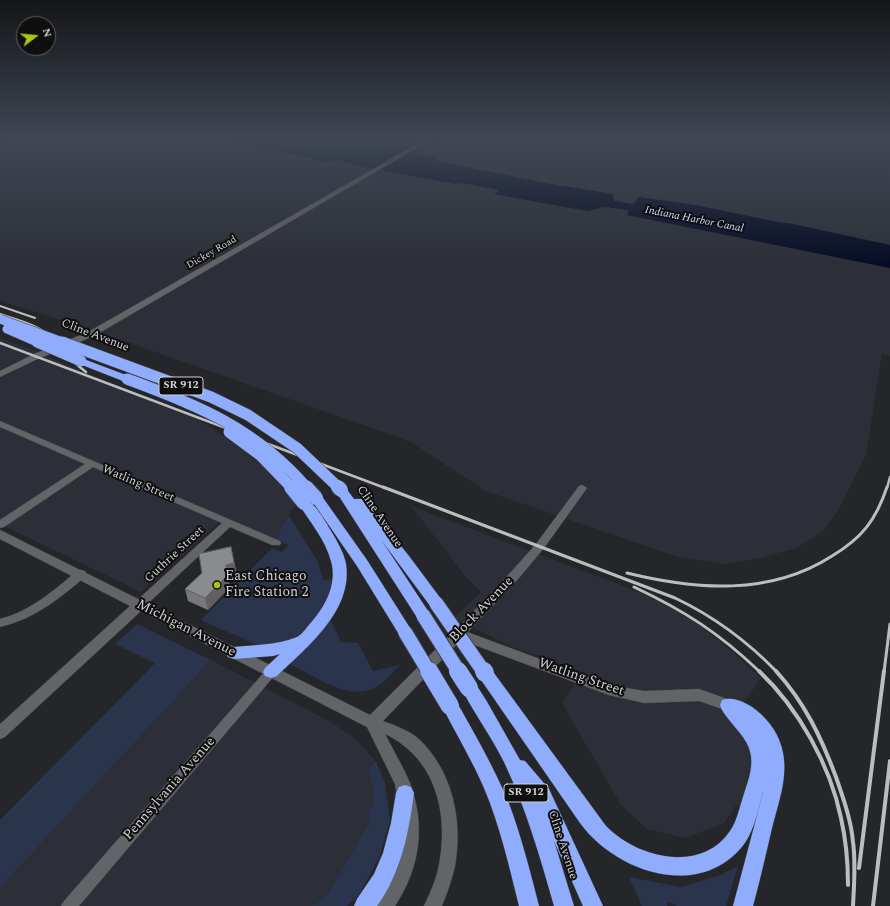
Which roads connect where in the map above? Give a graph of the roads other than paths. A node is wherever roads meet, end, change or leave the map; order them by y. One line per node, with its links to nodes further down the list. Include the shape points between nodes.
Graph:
1 (355, 181): 4 (main road, Dickey Road, via 91,334)
2 (0, 319): 9 (highway, Cline Avenue / SR 912, bridge, via 206,395 237,409 274,430 310,458)
3 (0, 327): 4 (street); 10 (highway, bridge, via 127,380 195,412 236,437)
4 (58, 348): 5 (main road, Dickey Road)
5 (0, 374)
6 (0, 424): 7 (street, Watling Street)
7 (92, 464): 11 (street, Watling Street); 12 (street)
8 (582, 488): 18 (street, Block Avenue, via 516,575)
9 (341, 490): 22 (highway, bridge, via 360,503 404,559 602,836 636,857 672,867 698,864 718,857 735,841 746,819 760,767 760,750); 25 (highway, Cline Avenue / SR 912, bridge, via 423,615)
10 (310, 500): 19 (highway, via 313,514 334,551 340,577 339,592 329,611); 31 (highway, SR 912, bridge, via 362,563 476,751 504,816)
11 (228, 523): 14 (street, Watling Street); 16 (street, Guthrie Street)
12 (0, 525)
13 (0, 534): 15 (main road, Michigan Avenue)
14 (276, 543)
15 (81, 574): 16 (main road, Michigan Avenue); 17 (street, via 31,613)
16 (139, 605): 20 (main road, Michigan Avenue); 24 (main road)
17 (0, 623)
18 (459, 634): 22 (main road, Watling Street, via 609,690 644,697 699,695); 23 (main road, Block Avenue)
19 (302, 641): 20 (highway, via 273,650); 21 (highway)
20 (234, 653): 21 (main road, Michigan Avenue)
21 (271, 672): 23 (main road, Michigan Avenue); 27 (street, Pennsylvania Avenue)
22 (728, 705): 34 (highway, via 741,707 762,726 774,748 776,760 776,776)
23 (372, 723): 26 (main road); 30 (main road, Michigan Avenue, via 395,731 415,745 432,768 445,798 451,834 449,857 444,879)
24 (0, 733)
25 (510, 757): 32 (highway, Cline Avenue / SR 912, via 539,825); 33 (highway, via 543,795)
26 (405, 793): 28 (highway, via 401,827 390,863); 29 (main road, via 410,850 399,882)
27 (69, 906)
28 (364, 906)
29 (385, 906)
30 (433, 906)
31 (529, 906)
32 (564, 906)
33 (593, 906)
34 (743, 906)

